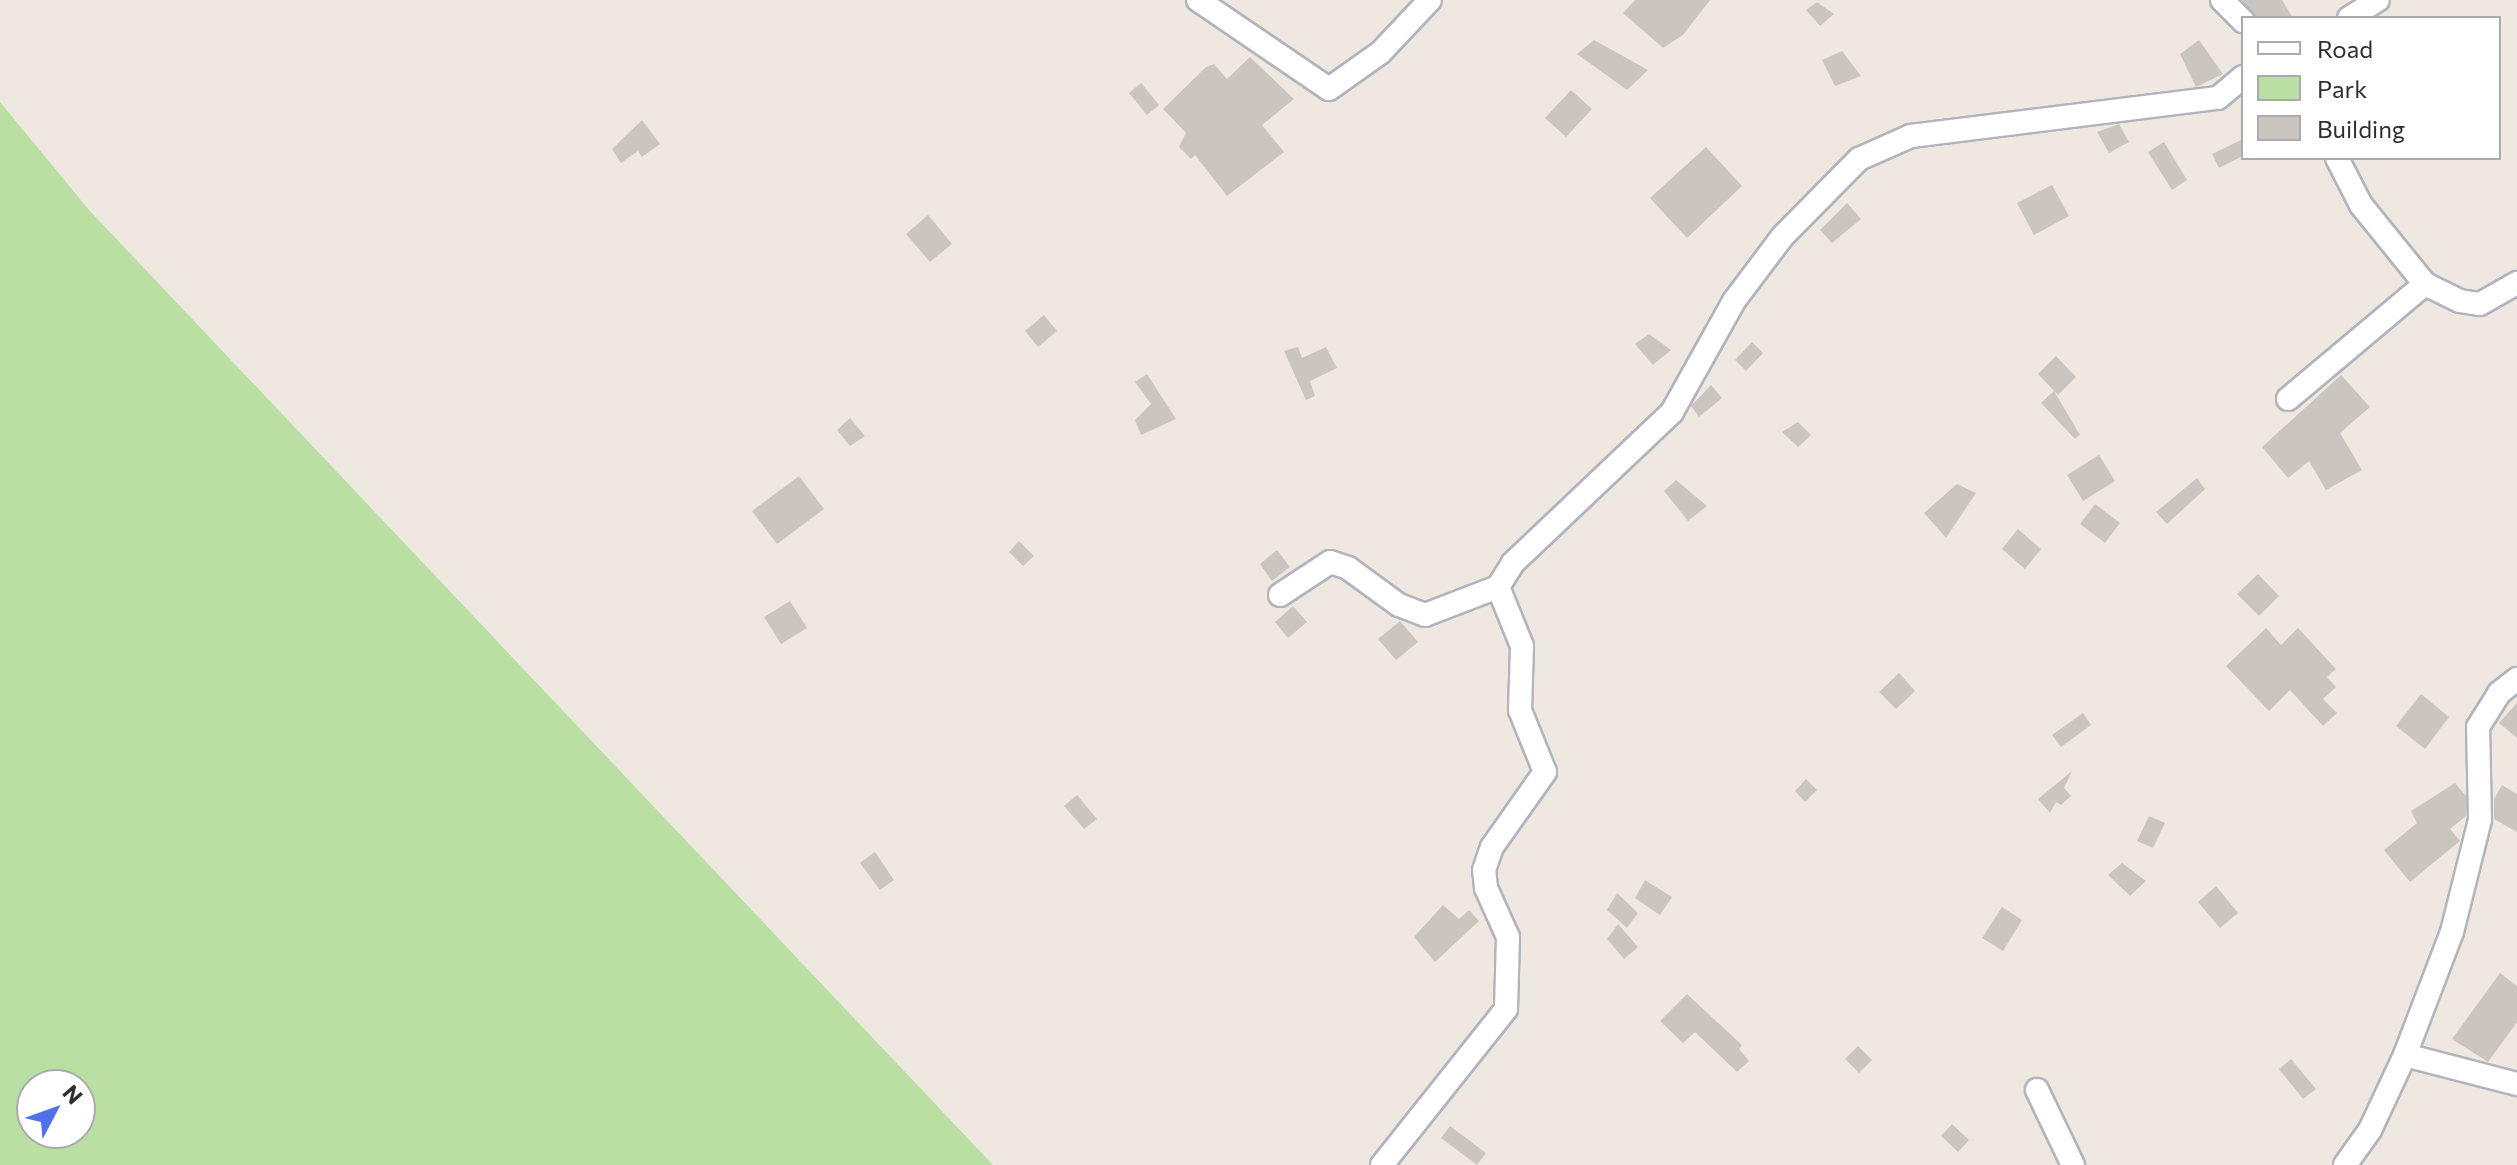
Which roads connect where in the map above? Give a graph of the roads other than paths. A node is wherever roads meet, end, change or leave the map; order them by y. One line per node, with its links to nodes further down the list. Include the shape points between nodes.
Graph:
1 (1198, 0): 2 (street, via 1329,89 1381,52)
2 (1430, 0)
3 (2222, 0): 6 (street)
4 (2378, 0): 5 (street)
5 (2352, 16)
6 (2241, 19)
7 (2241, 79): 12 (street, via 2218,98 1911,136 1859,159 1782,237 1734,301 1672,412 1513,563)
8 (2338, 160): 10 (street, via 2361,205)
9 (2517, 283): 10 (street, via 2480,304 2460,301)
10 (2425, 284): 11 (street)
11 (2288, 399)
12 (1498, 587): 13 (street, via 1425,615 1330,562); 18 (street, via 1522,646 1520,710 1545,772 1492,847 1484,870 1486,888 1508,937 1506,1009)
13 (1280, 595)
14 (2517, 679): 15 (street, via 2499,693 2478,727 2480,820 2452,932)
15 (2405, 1055): 16 (street); 20 (street, via 2370,1130)
16 (2517, 1084)
17 (2037, 1090): 19 (street)
18 (1382, 1165)
19 (2073, 1165)
20 (2345, 1165)

